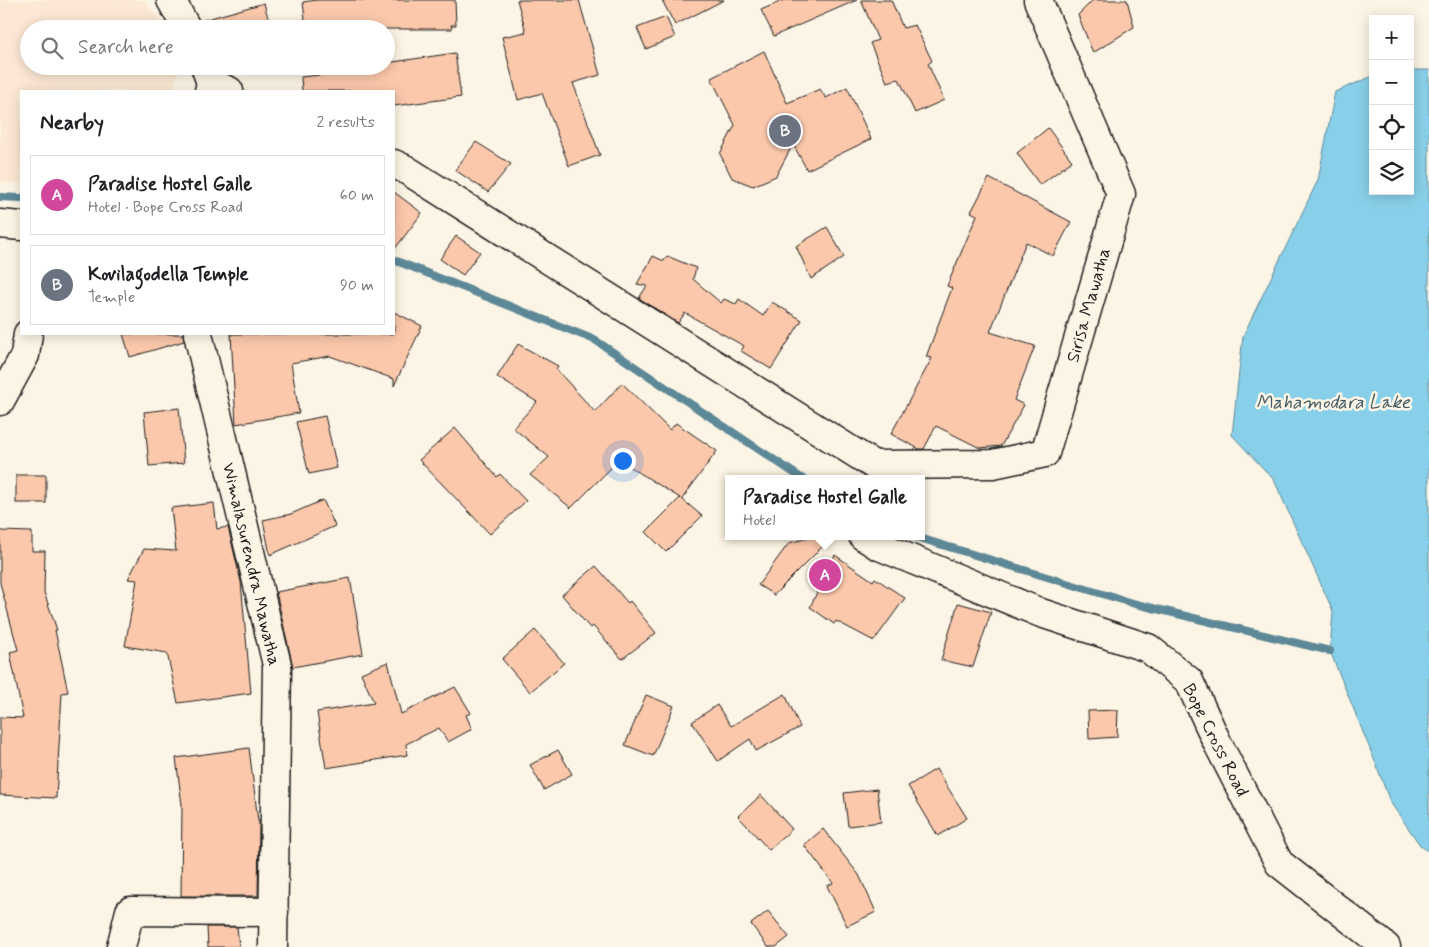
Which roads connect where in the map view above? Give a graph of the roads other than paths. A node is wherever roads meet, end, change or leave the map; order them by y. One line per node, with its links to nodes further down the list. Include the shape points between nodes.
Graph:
1 (171, 0): 3 (street)
2 (1038, 0): 10 (street, Sirisa Mawatha, via 1120,194 1045,453 993,464)
3 (182, 20)
4 (395, 164): 10 (street)
5 (0, 224): 6 (street)
6 (20, 226)
7 (28, 335): 9 (street, via 25,355)
8 (198, 335): 12 (street, Wimalasurendra Mawatha, via 277,665)
9 (0, 401)
10 (869, 472)
11 (869, 540): 15 (street, Bope Cross Road, via 1041,613 1148,648 1189,681 1280,863)
12 (274, 912): 13 (street, via 130,911); 14 (street, Wimalasurendra Mawatha)
13 (121, 947)
14 (273, 947)
15 (1386, 947)

